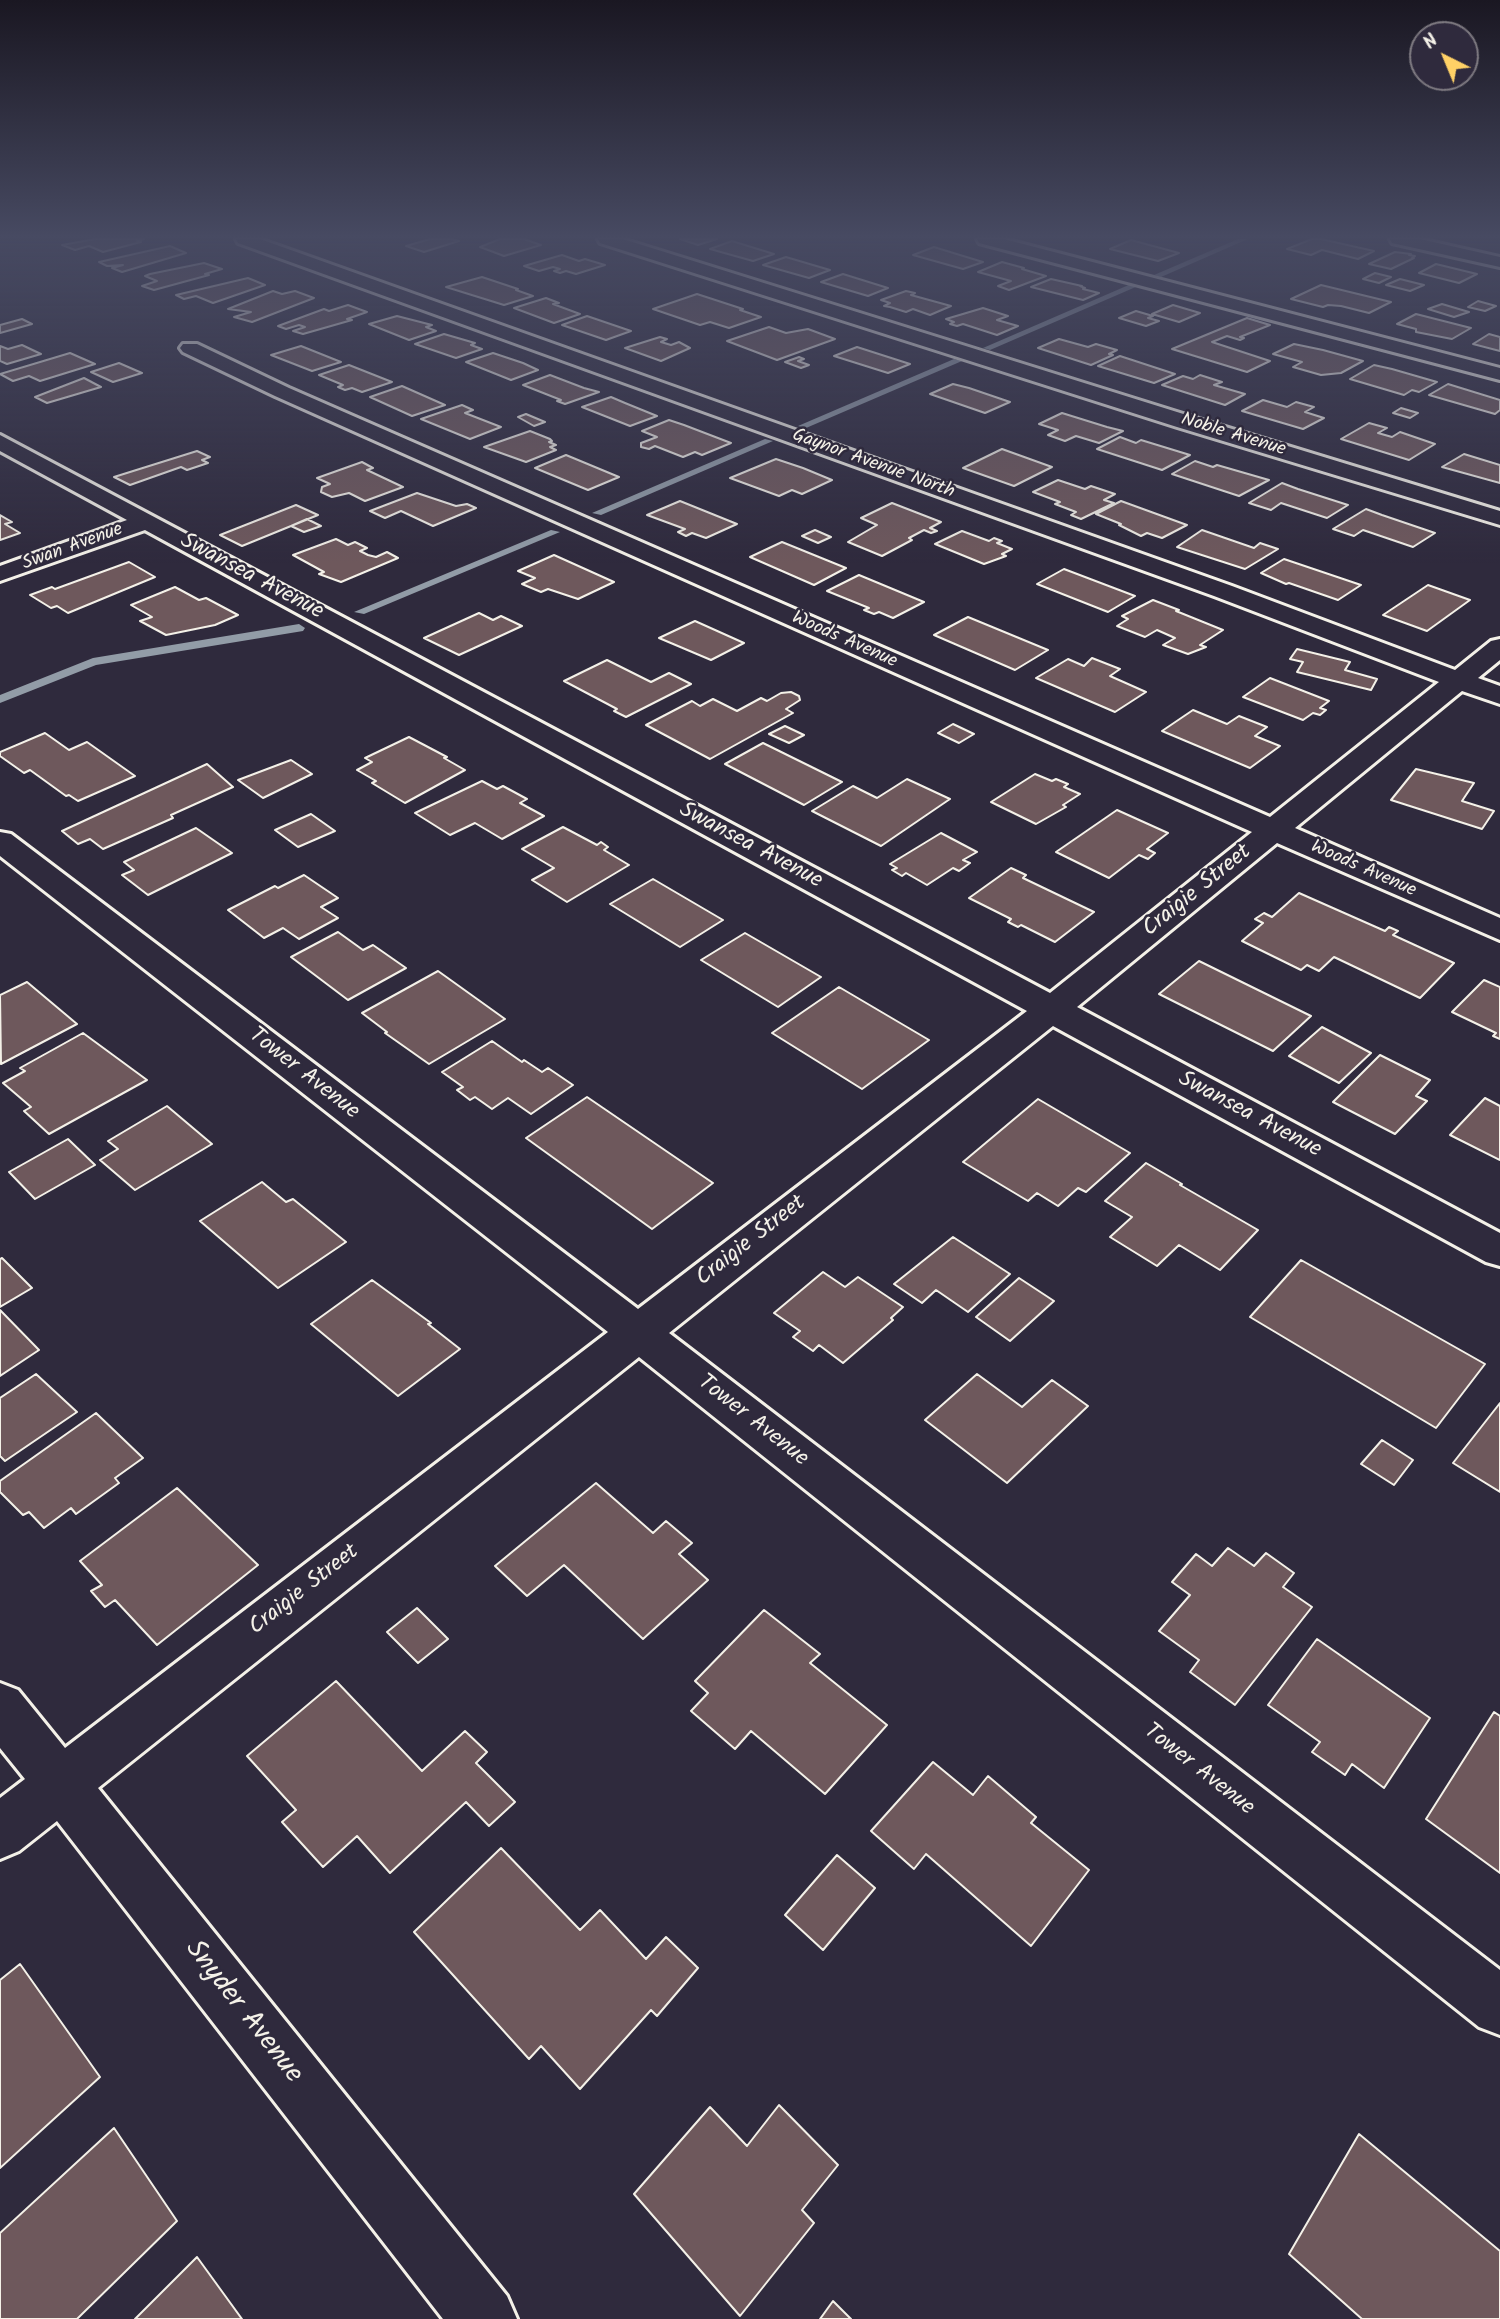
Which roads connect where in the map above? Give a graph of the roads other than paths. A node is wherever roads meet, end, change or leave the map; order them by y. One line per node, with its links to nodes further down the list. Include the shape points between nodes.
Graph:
1 (545, 347): 11 (street, Gaynor Avenue North, via 1223,591)
2 (948, 347): 7 (street, Noble Avenue)
3 (1398, 347): 5 (street)
4 (190, 348): 13 (street, Woods Avenue)
5 (1500, 374)
6 (0, 442): 8 (street, Swansea Avenue)
7 (1500, 517)
8 (147, 521): 9 (street, Swan Avenue); 16 (street, Swansea Avenue)
9 (0, 574)
10 (1500, 648): 11 (street, Craigie Street)
11 (1458, 681): 12 (street, Gaynor Avenue North); 13 (street, Craigie Street)
12 (1500, 696)
13 (1273, 831): 15 (street, Woods Avenue); 16 (street, Craigie Street)
14 (0, 841): 18 (street, Tower Avenue)
15 (1500, 930)
16 (1051, 1010): 17 (street, Swansea Avenue); 18 (street, Craigie Street)
17 (1500, 1251)
18 (637, 1332): 20 (street, Craigie Street); 22 (street, Tower Avenue)
19 (0, 1707): 20 (street, Snyder Avenue)
20 (60, 1784): 21 (street, Craigie Street); 23 (street, Snyder Avenue)
21 (0, 1832)
22 (1500, 2006)
23 (484, 2319)

